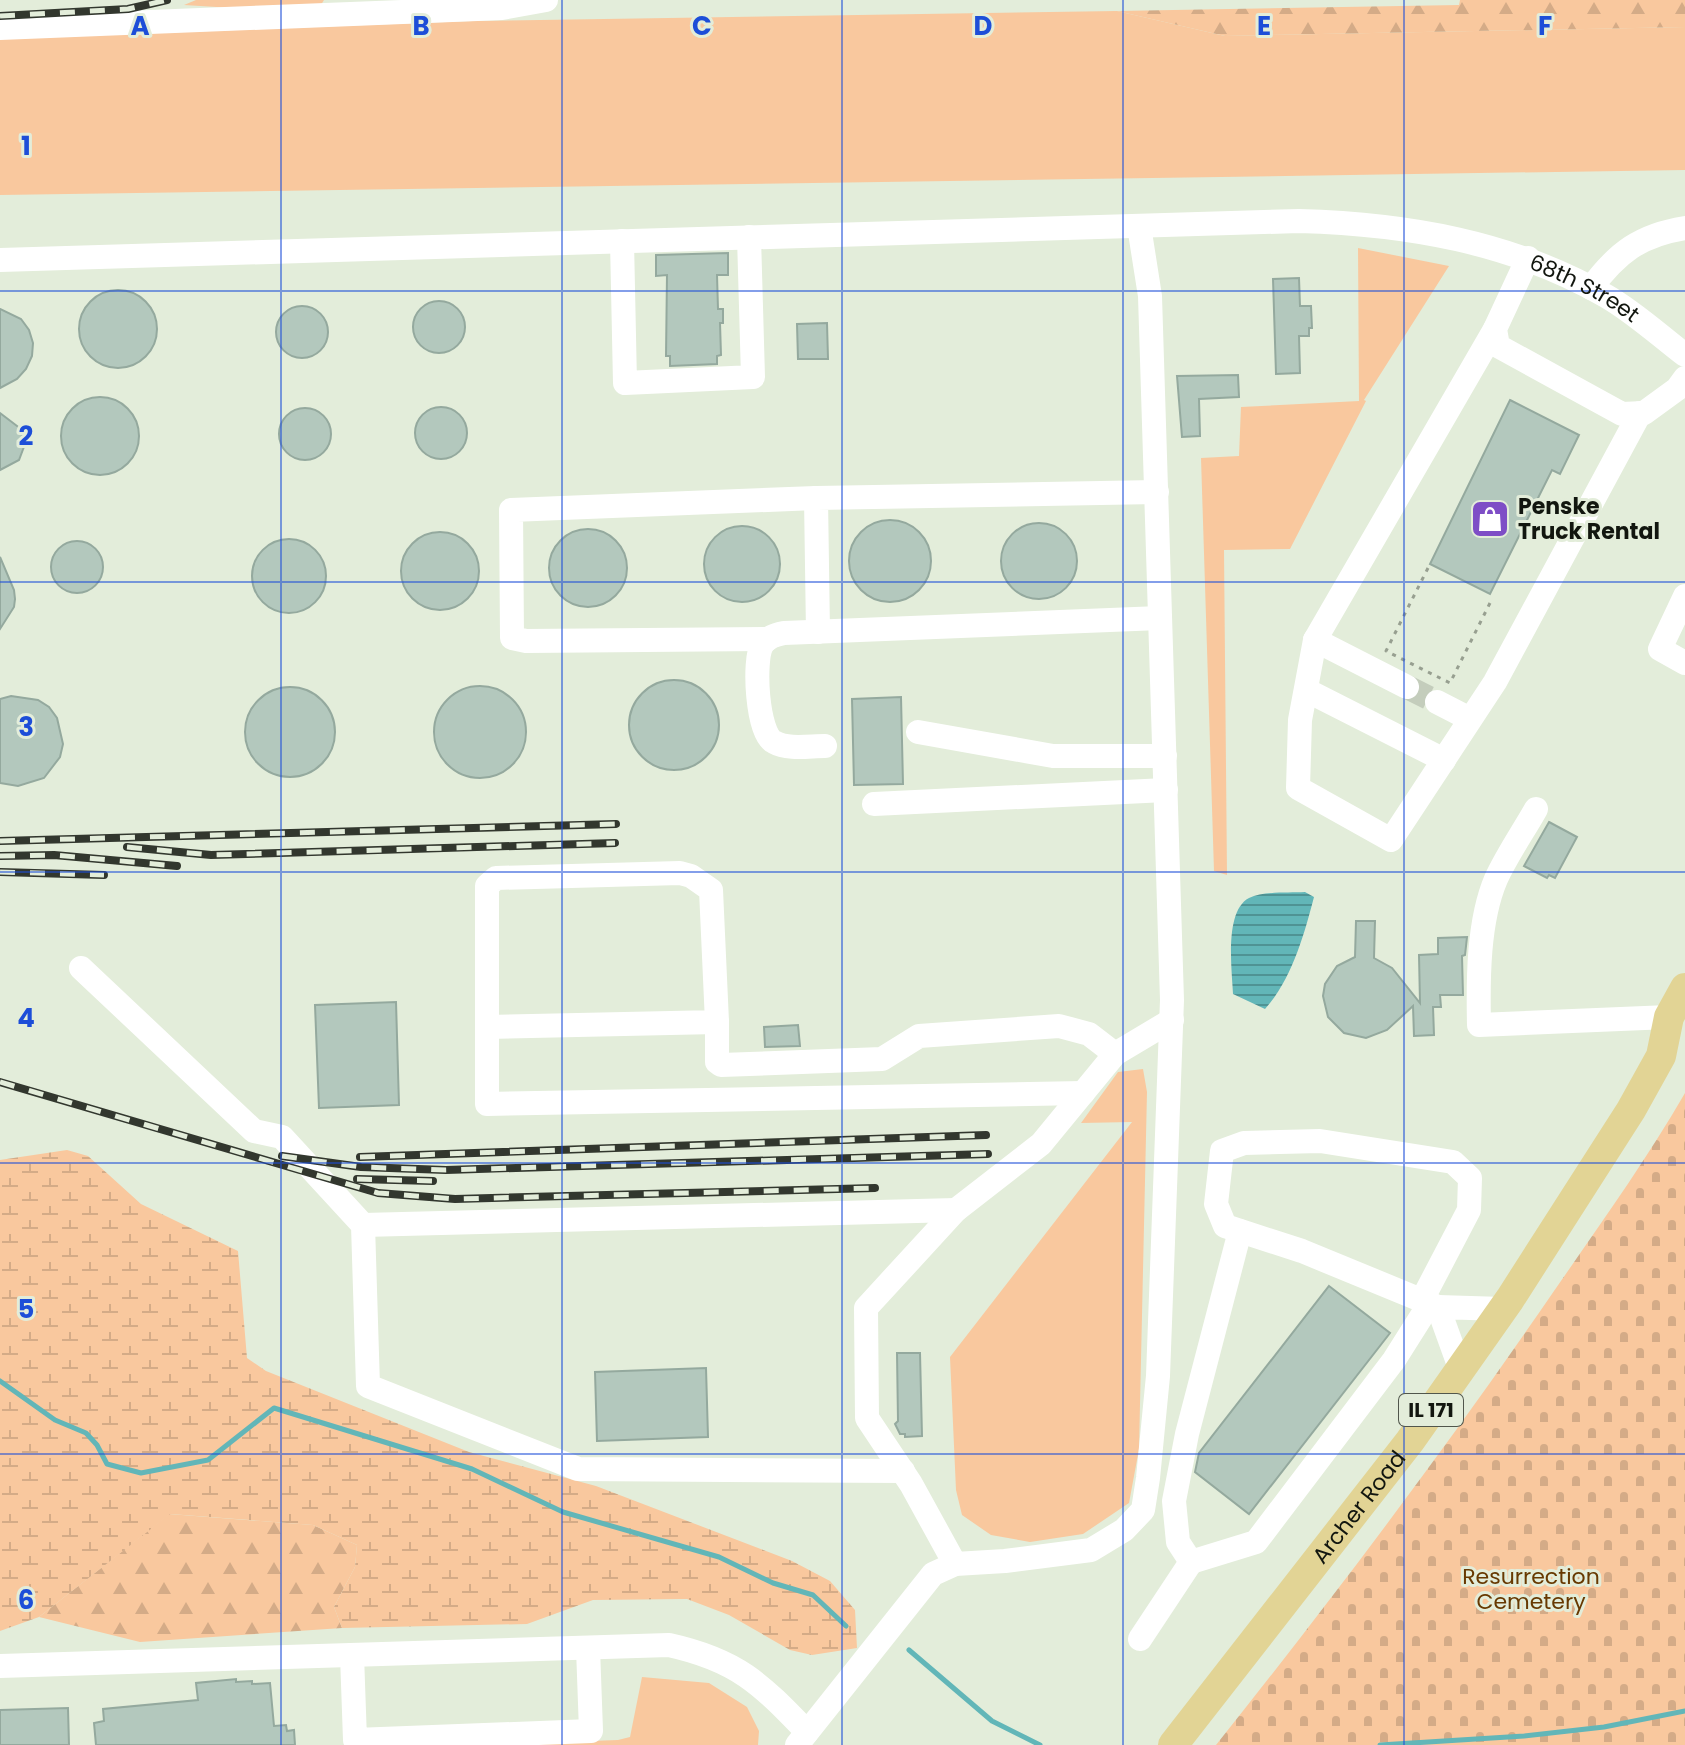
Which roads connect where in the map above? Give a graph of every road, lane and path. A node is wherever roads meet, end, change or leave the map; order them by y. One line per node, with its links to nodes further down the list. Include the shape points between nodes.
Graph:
1 (546, 0): 2 (street, via 502,8)
2 (0, 28)
3 (1139, 226): 5 (street, 68th Street); 7 (street, 68th Street, via 1355,223 1472,241); 14 (street, via 1150,296)
4 (1685, 228): 9 (street, via 1636,242)
5 (749, 237): 6 (street, 68th Street); 6 (street, via 753,377 625,383)
6 (622, 241): 8 (street, 68th Street)
7 (1528, 258): 9 (street, 68th Street); 10 (street)
8 (0, 260)
9 (1591, 288): 11 (street, 68th Street)
10 (1495, 329): 13 (street, via 1498,346 1622,414); 22 (street)
11 (1685, 355)
12 (1685, 378): 13 (street)
13 (1640, 413): 27 (street)
14 (1157, 492): 15 (street); 19 (street)
15 (816, 498): 20 (street); 21 (street, via 511,510 512,638)
16 (1428, 568): 18 (path, via 1386,651 1450,683)
17 (1685, 596): 23 (street, via 1660,649)
18 (1492, 599)
19 (1160, 618): 20 (street); 30 (street)
20 (818, 632): 21 (street)
21 (768, 639): 29 (street, via 757,660 766,735 789,746)
22 (1315, 640): 24 (street); 25 (street)
23 (1685, 663)
24 (1407, 687)
25 (1306, 690): 31 (street); 31 (street, via 1298,788 1391,840)
26 (1437, 702): 27 (street)
27 (1470, 719): 31 (street)
28 (918, 732): 30 (street, via 1053,756)
29 (825, 746)
30 (1165, 756): 32 (street)
31 (1444, 760)
32 (1166, 790): 33 (street); 37 (street)
33 (874, 804)
34 (1536, 809): 40 (street, via 1496,880 1484,919 1479,1025)
35 (81, 968): 44 (street, via 254,1131 282,1137)
36 (1685, 988): 40 (main road, Archer Road / IL 171)
37 (1172, 1020): 41 (street); 51 (street, via 1158,1376 1143,1510 1124,1530 1091,1550)
38 (717, 1022): 39 (street); 39 (street, via 711,890 680,873 489,881); 41 (street, via 721,1065 882,1059 919,1036 1059,1026 1089,1034)
39 (487, 1027): 42 (street, via 487,1104)
40 (1677, 1027): 47 (main road, Archer Road / IL 171, via 1631,1110)
41 (1115, 1054): 42 (street)
42 (1083, 1093): 43 (street, via 1041,1144)
43 (956, 1210): 44 (street); 49 (street, via 866,1308 867,1418)
44 (363, 1225): 49 (street, via 368,1386 578,1469)
45 (1240, 1231): 46 (street); 46 (street, via 1225,1226 1216,1204 1222,1151 1244,1143 1320,1141 1453,1162 1470,1178 1469,1210); 50 (street, via 1174,1501 1178,1542)
46 (1430, 1303): 47 (street); 48 (street); 50 (street, via 1394,1360 1256,1542)
47 (1503, 1309): 48 (main road, Archer Road / IL 171)
48 (1460, 1368): 57 (main road, Archer Road / IL 171, via 1403,1450)
49 (903, 1471): 51 (street)
50 (1191, 1562): 52 (street)
51 (955, 1564): 56 (street, via 933,1574)
52 (1140, 1639)
53 (588, 1648): 54 (street); 54 (street, via 591,1731 355,1740); 56 (street, via 669,1645 735,1667 771,1694)
54 (352, 1655): 55 (street)
55 (0, 1666)
56 (802, 1738)
57 (1173, 1745)

